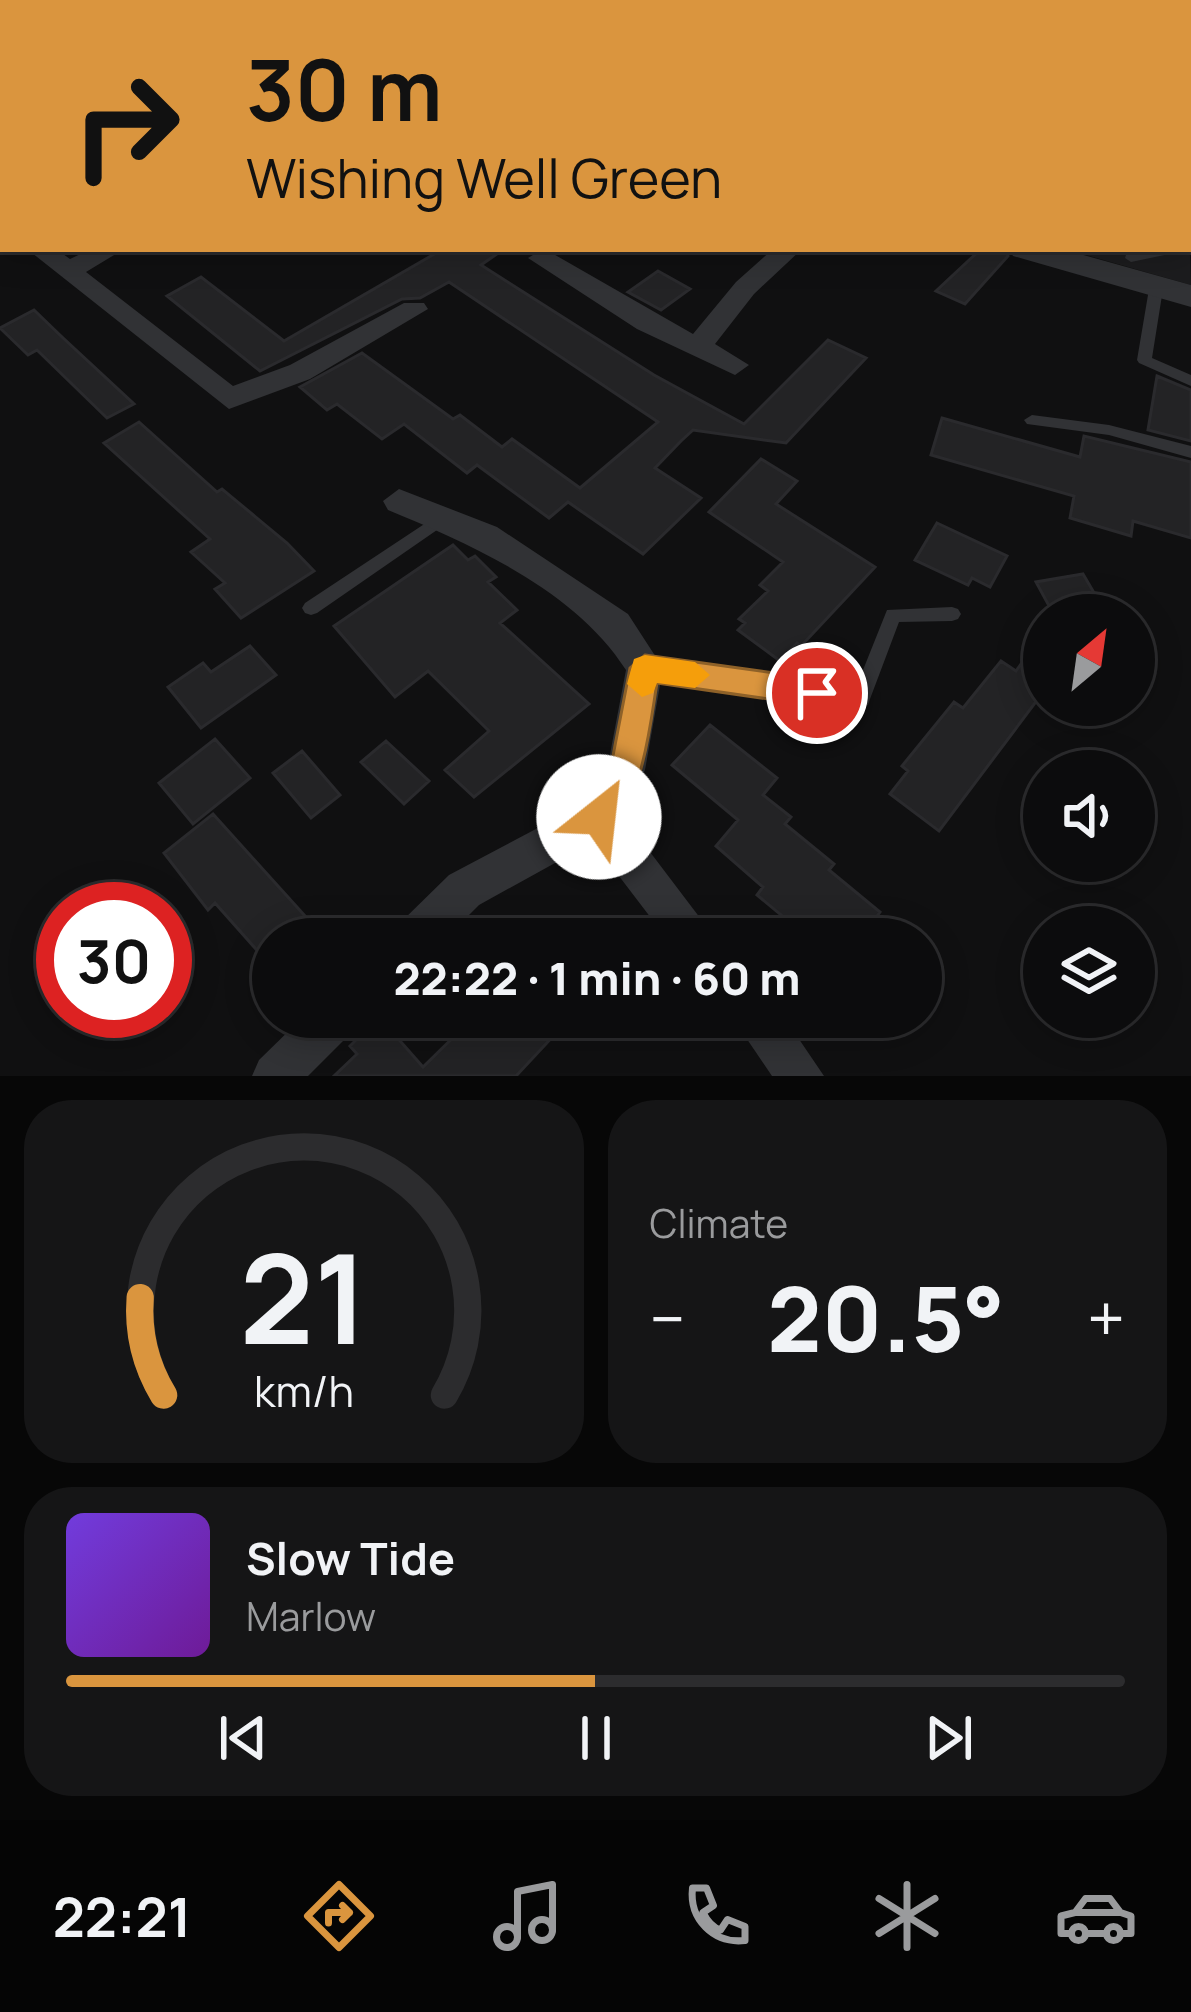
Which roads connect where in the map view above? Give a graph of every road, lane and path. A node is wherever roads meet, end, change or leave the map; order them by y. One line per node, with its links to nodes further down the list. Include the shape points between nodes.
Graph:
1 (44, 252): 8 (street)
2 (105, 252): 8 (street)
3 (786, 252): 12 (street)
4 (1047, 252): 7 (street)
5 (1162, 252): 7 (lane)
6 (541, 258): 12 (street)
7 (1123, 262): 9 (street)
8 (67, 272): 11 (street, via 229,399 300,372)
9 (1156, 290): 10 (street); 14 (lane, via 1144,359)
10 (1191, 296)
11 (413, 309)
12 (697, 347): 13 (street)
13 (735, 365)
14 (1191, 381)
15 (1032, 419): 16 (lane)
16 (1191, 452)
17 (399, 501): 18 (street)
18 (446, 515): 19 (lane); 21 (street, via 616,623)
19 (311, 608)
20 (952, 614): 21 (lane, via 893,615 860,699)
21 (645, 668): 22 (street, via 626,770)
22 (599, 817): 23 (street, via 464,890); 24 (street)
23 (435, 918)
24 (678, 918)
25 (314, 1038): 27 (street)
26 (771, 1038): 28 (street)
27 (275, 1076)
28 (801, 1076)

